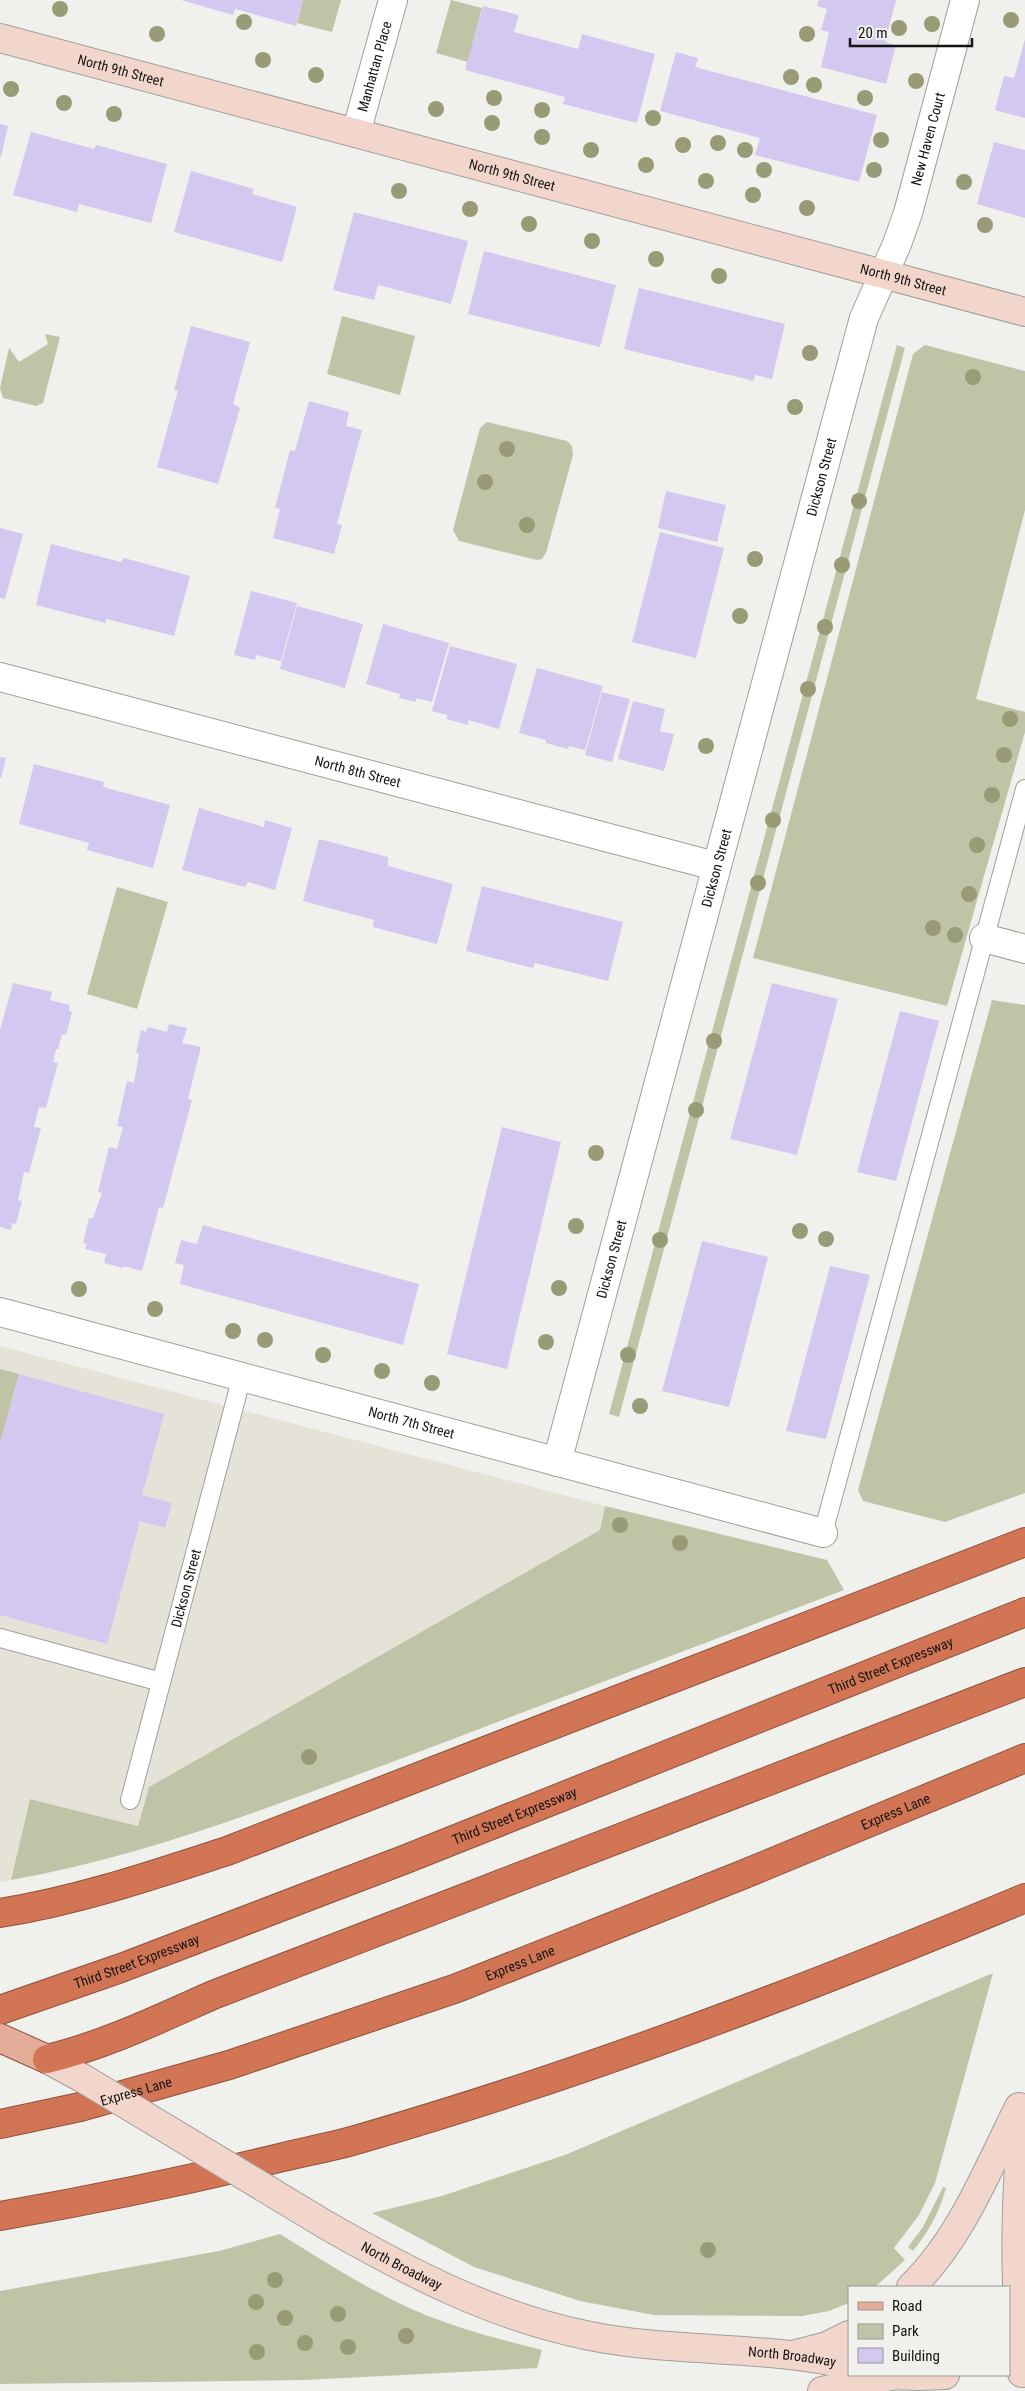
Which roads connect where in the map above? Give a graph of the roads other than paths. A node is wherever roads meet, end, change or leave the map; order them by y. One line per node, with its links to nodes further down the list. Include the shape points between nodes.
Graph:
1 (393, 0): 4 (street, Manhattan Place)
2 (965, 0): 5 (street, New Haven Court, via 908,213)
3 (0, 38): 4 (main road, North 9th Street)
4 (356, 133): 5 (main road, North 9th Street)
5 (883, 275): 6 (main road, North 9th Street); 9 (street, Dickson Street, via 864,318)
6 (1025, 312)
7 (0, 677): 9 (street, North 8th Street)
8 (1025, 789): 10 (lane)
9 (715, 866): 14 (street, Dickson Street)
10 (984, 938): 11 (street); 15 (lane)
11 (1025, 949)
12 (0, 1312): 13 (street, North 7th Street)
13 (242, 1376): 14 (street, North 7th Street); 19 (lane, Dickson Street)
14 (556, 1462): 15 (street, North 7th Street)
15 (823, 1533)
16 (1025, 1542): 24 (highway, via 227,1851 146,1877)
17 (1025, 1612): 25 (highway, Third Street Expressway, via 397,1862 121,1968)
18 (0, 1638): 19 (lane)
19 (161, 1682): 22 (lane, Dickson Street)
20 (1025, 1682): 27 (highway, via 222,1992 113,2038)
21 (1025, 1758): 30 (highway, Express Lane, via 457,1988 229,2065 80,2107)
22 (130, 1800)
23 (1025, 1898): 31 (highway, via 659,2043 512,2092 348,2142 220,2172)
24 (0, 1913)
25 (0, 2010)
26 (3, 2039): 27 (main road, North Broadway)
27 (47, 2059): 34 (main road, North Broadway, bridge, via 326,2225 453,2293 515,2316 590,2336 647,2344)
28 (1025, 2094): 32 (main road, via 943,2251)
29 (1025, 2109): 37 (main road, via 1016,2217)
30 (0, 2124)
31 (0, 2216)
32 (913, 2286)
33 (848, 2336): 34 (main road, via 827,2346)
34 (793, 2355): 35 (main road, North Broadway)
35 (848, 2366)
36 (885, 2376): 38 (main road, North Broadway)
37 (1020, 2377)
38 (822, 2391)

